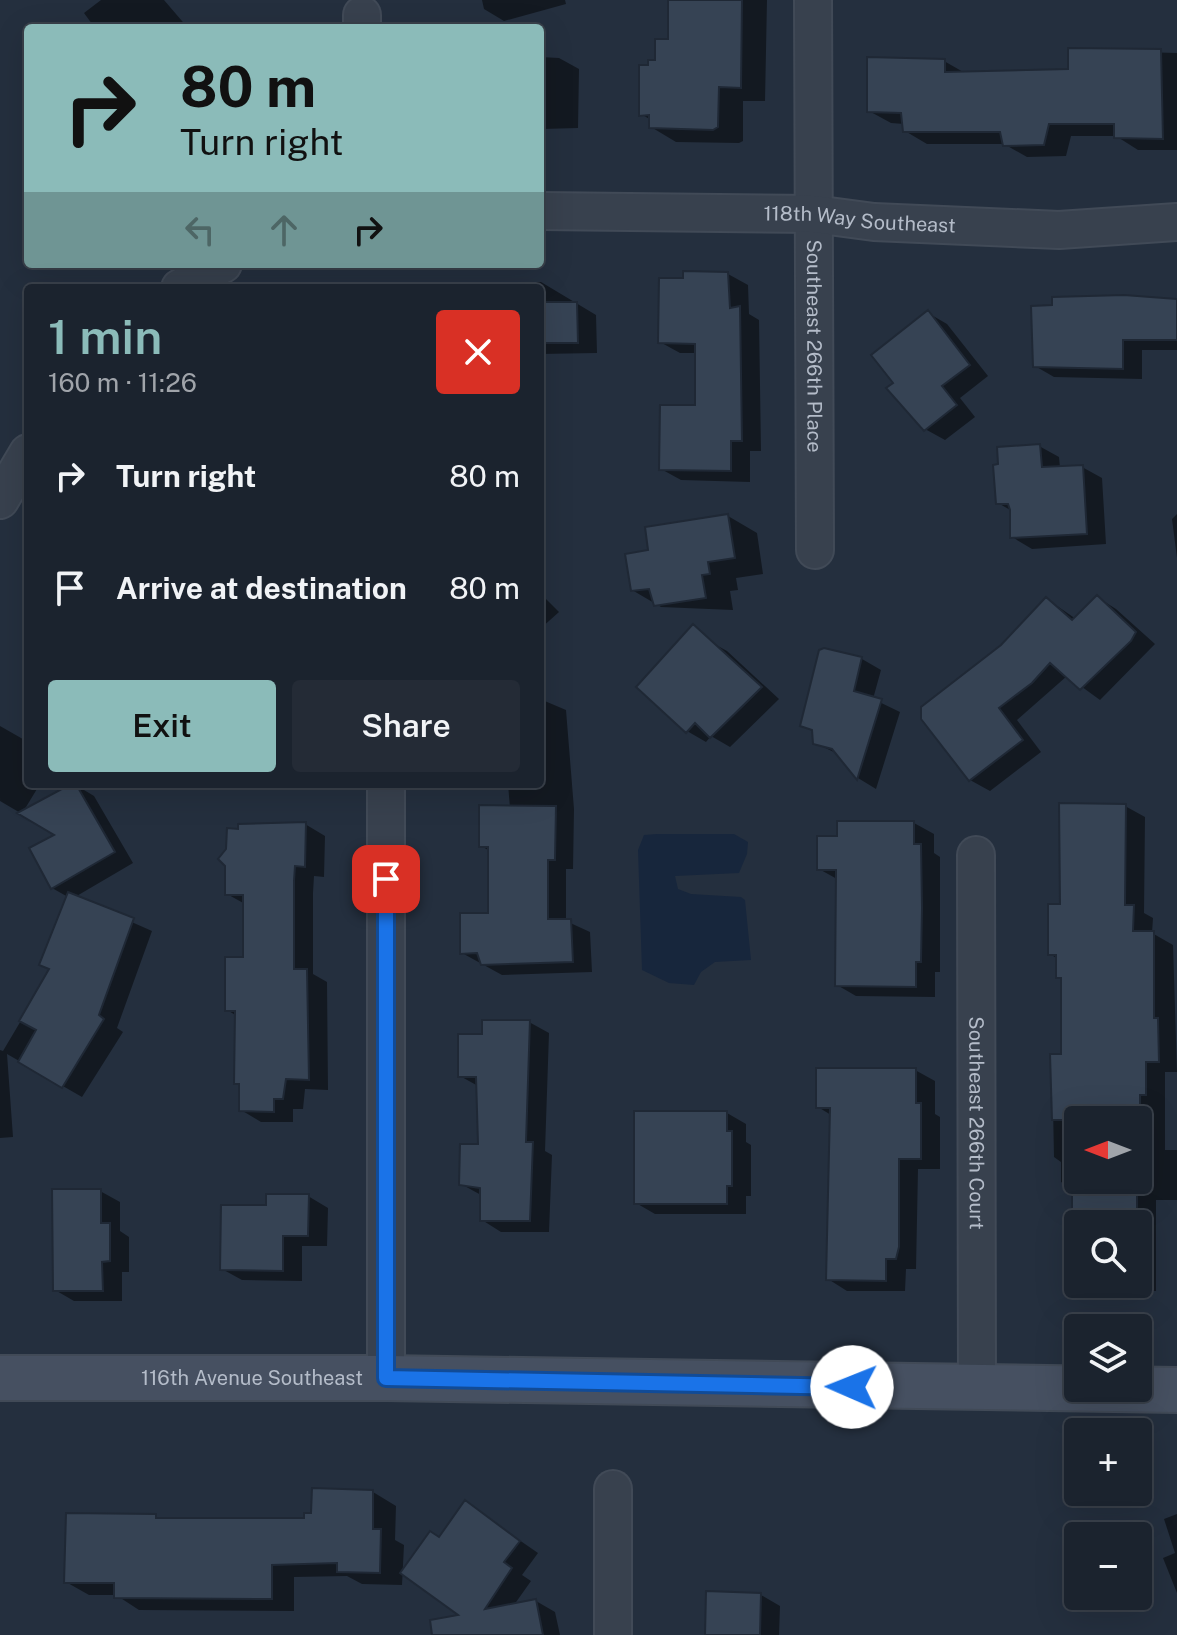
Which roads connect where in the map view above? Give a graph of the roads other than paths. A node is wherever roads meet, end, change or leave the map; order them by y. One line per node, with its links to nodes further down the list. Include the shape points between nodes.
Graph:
1 (813, 0): 3 (street, Southeast 266th Place)
2 (544, 211): 3 (street, 118th Way Southeast)
3 (814, 214): 4 (street, 118th Way Southeast, via 874,222 1059,230); 9 (street, Southeast 266th Place)
4 (1177, 222)
5 (216, 268): 6 (street)
6 (187, 284)
7 (24, 460): 8 (street)
8 (0, 500)
9 (815, 550)
10 (386, 788): 13 (street)
11 (976, 855): 14 (street, Southeast 266th Court)
12 (0, 1378): 13 (main road, 116th Avenue Southeast)
13 (386, 1378): 14 (main road, 116th Avenue Southeast)
14 (977, 1390): 15 (main road, 116th Avenue Southeast)
15 (1177, 1390)
16 (613, 1489): 17 (street)
17 (613, 1635)

